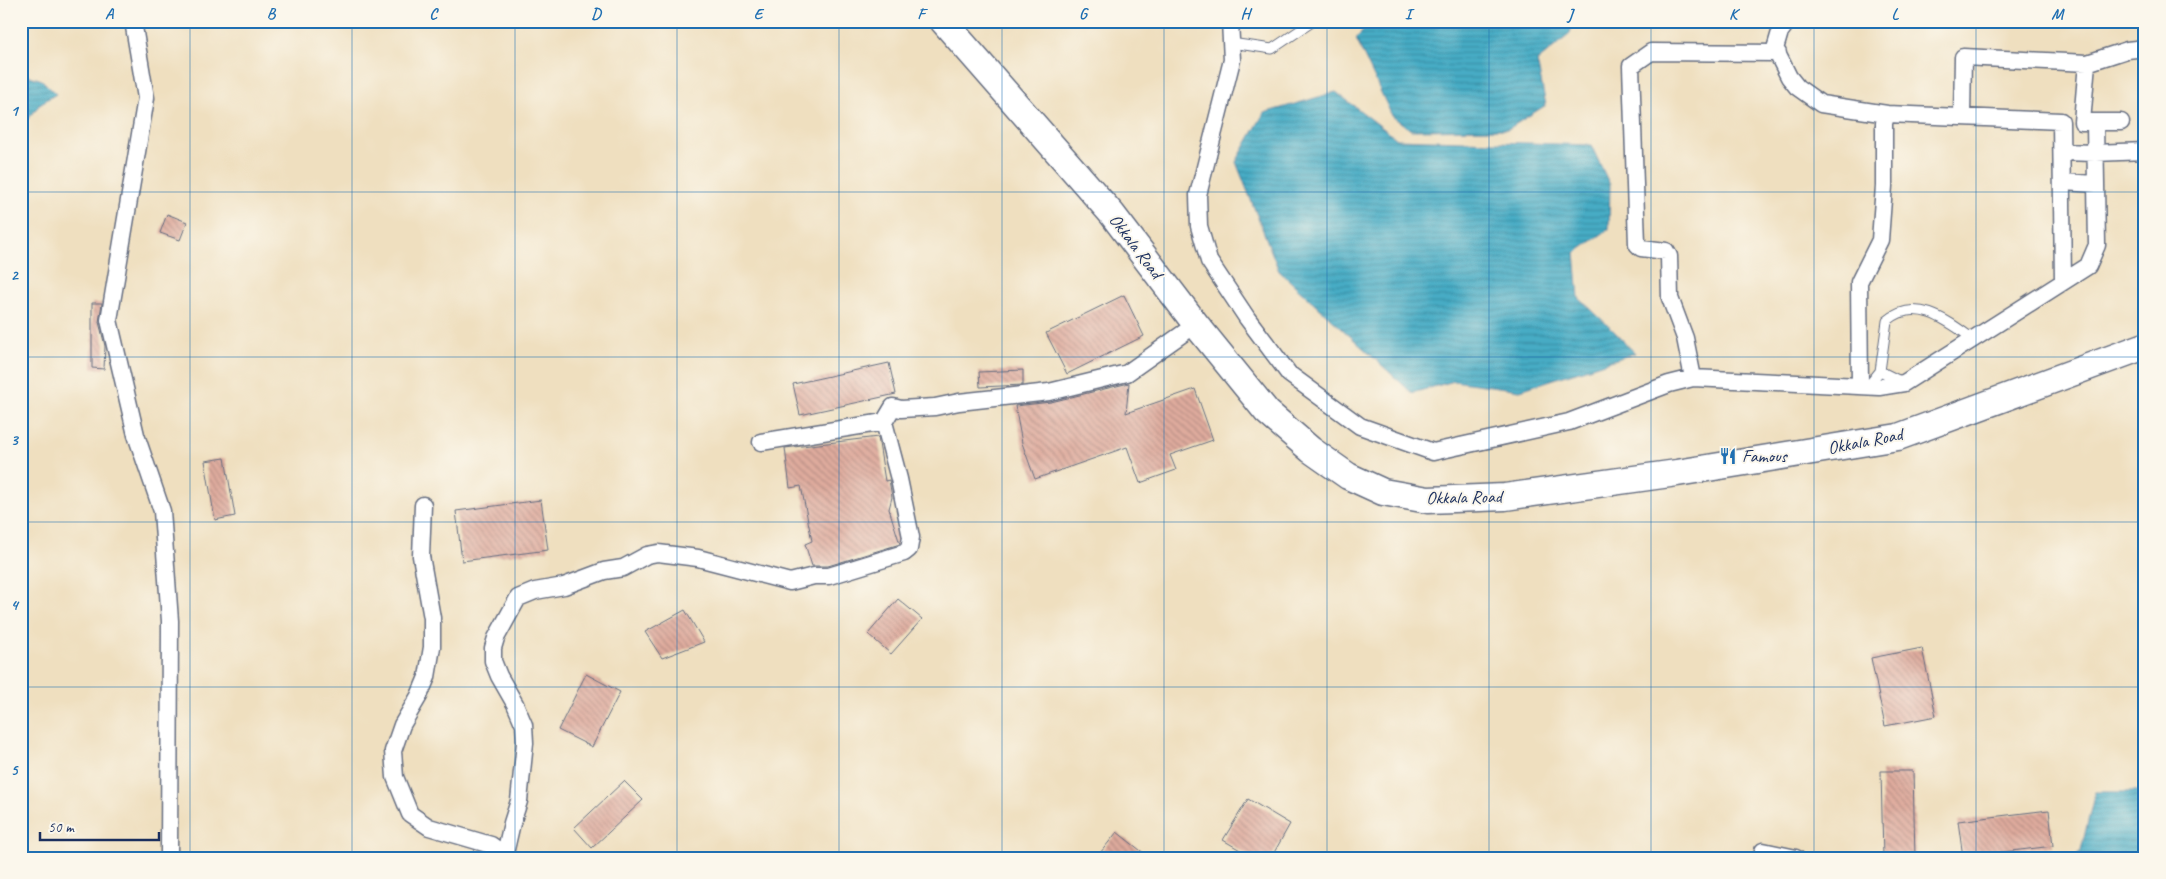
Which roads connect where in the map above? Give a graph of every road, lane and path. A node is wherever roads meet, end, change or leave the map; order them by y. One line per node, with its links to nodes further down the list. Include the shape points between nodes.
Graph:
1 (134, 21): 33 (street, via 146,98 109,320 136,435 162,511 170,622)
2 (943, 21): 21 (main road, Okkala Road, via 1112,214)
3 (1230, 21): 6 (street)
4 (1788, 21): 8 (street, via 1780,32 1775,49)
5 (1312, 22): 6 (lane, via 1272,49)
6 (1231, 43): 25 (street, via 1232,60 1198,195 1199,226 1209,261 1289,374 1360,426 1433,452 1569,422)
7 (2145, 48): 9 (street, via 2127,50)
8 (1778, 53): 10 (street, via 1797,87 1821,104); 25 (street, via 1651,52 1632,66 1637,244 1641,248 1666,251 1669,256 1670,298 1685,338)
9 (2087, 63): 11 (street, via 1963,57); 13 (street)
10 (1887, 114): 11 (street); 27 (street, via 1880,240 1859,282)
11 (1962, 117): 12 (street)
12 (2061, 121): 13 (street); 16 (street)
13 (2088, 122): 14 (street); 17 (street)
14 (2121, 122)
15 (2145, 150): 17 (street)
16 (2062, 152): 17 (street); 18 (street)
17 (2095, 154): 19 (street)
18 (2062, 182): 19 (street); 20 (street)
19 (2096, 184): 20 (street, via 2097,245 2088,266)
20 (2063, 282): 22 (street)
21 (1195, 324): 23 (main road, Okkala Road, via 1266,412 1310,450 1348,476 1383,492 1428,500 1515,496 1898,437); 28 (street, via 1127,374 1048,392 934,407 901,410 893,407)
22 (1973, 339): 24 (lane, via 1946,320 1922,310 1897,313 1887,321); 26 (street)
23 (2145, 346)
24 (1880, 371): 26 (lane); 27 (lane)
25 (1693, 378): 27 (street)
26 (1904, 383): 27 (street)
27 (1864, 386)
28 (884, 422): 29 (street); 32 (street, via 911,537 909,549 904,553 829,576 790,582 698,558 658,553 623,568 564,586 535,590 518,598 493,648 493,661 499,676 524,725 525,743 519,801)
29 (761, 442)
30 (423, 505): 32 (street, via 421,556 432,618 432,647 427,676 402,725 393,751 396,777 410,814 429,828 491,845)
31 (1763, 851): 34 (street)
32 (504, 856)
33 (169, 858)
34 (1796, 858)

